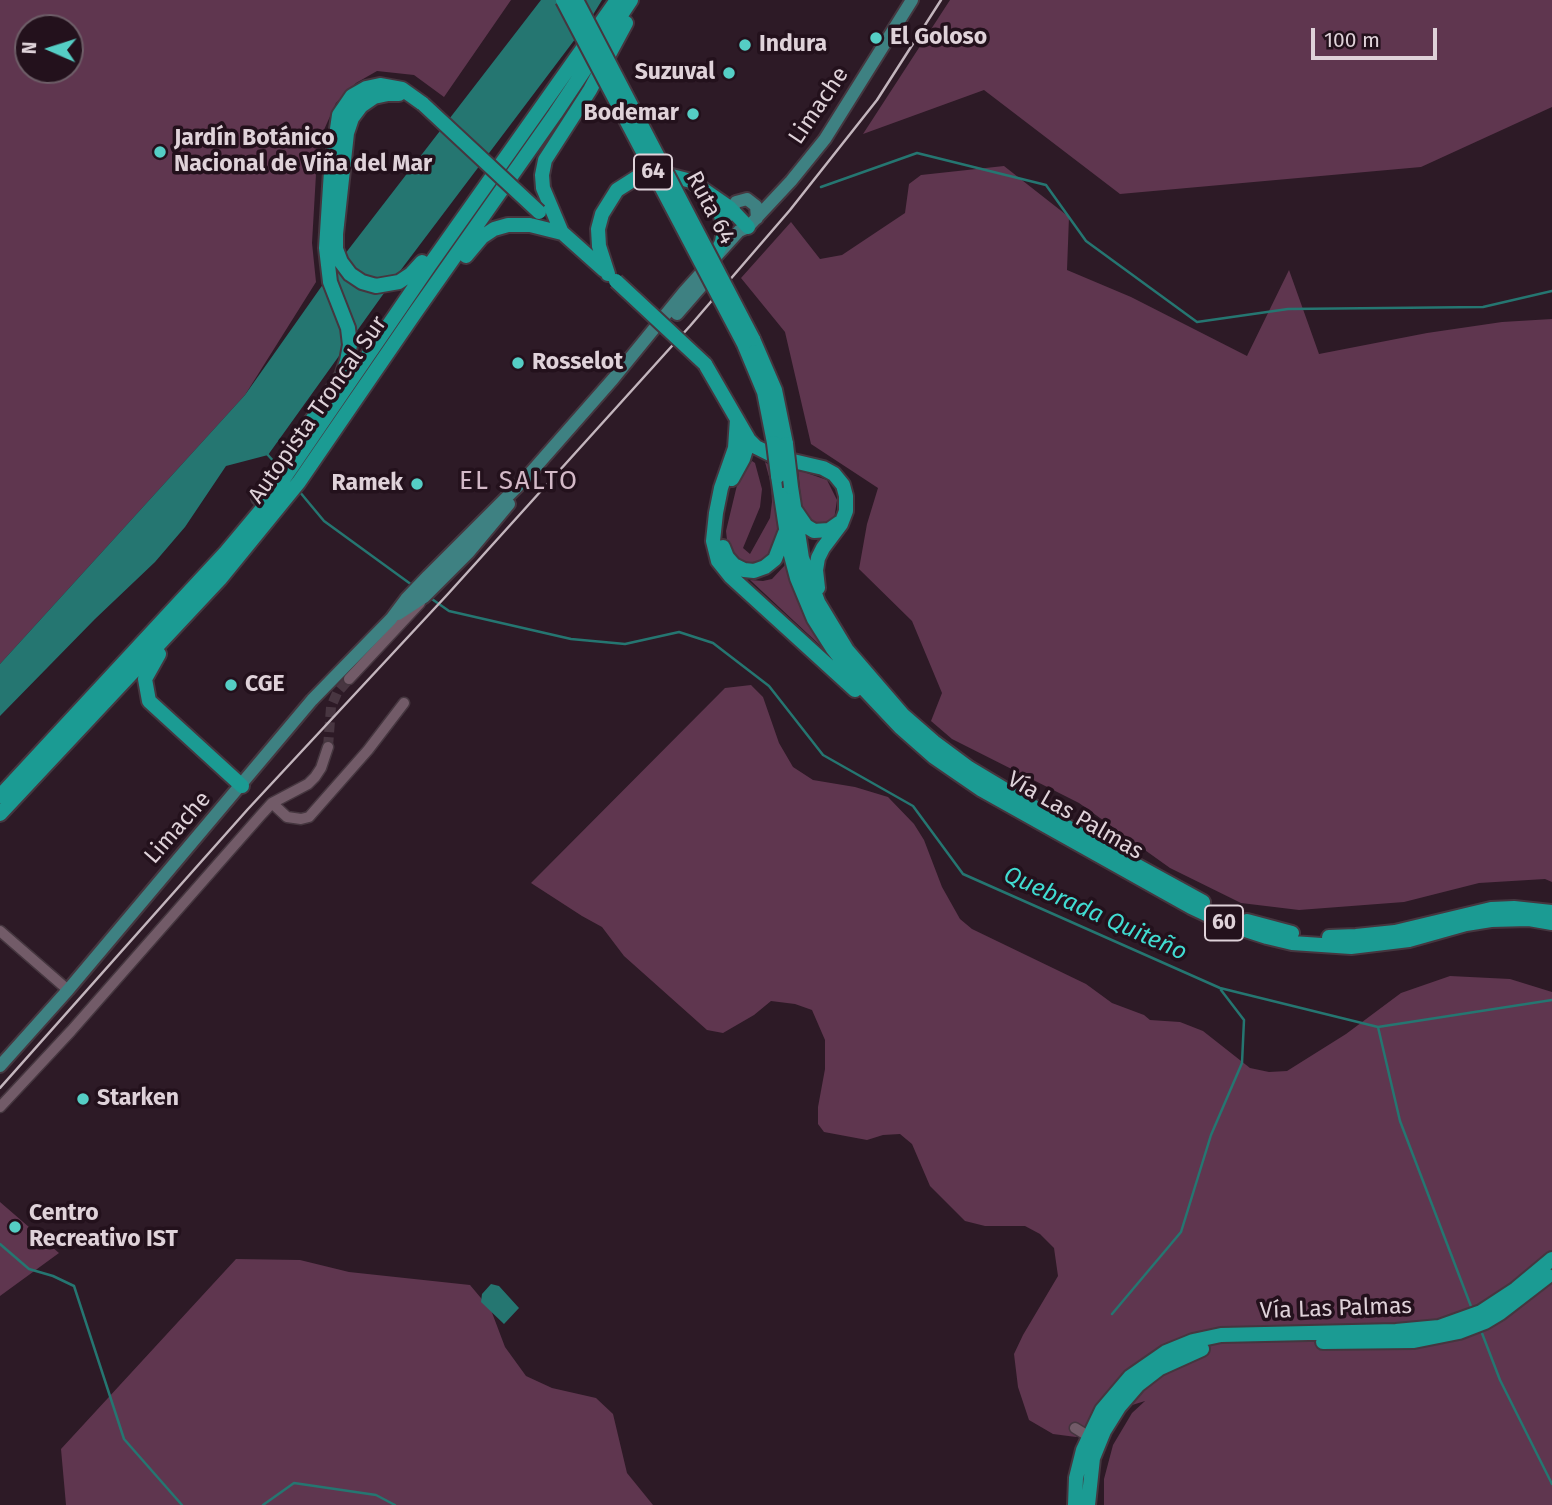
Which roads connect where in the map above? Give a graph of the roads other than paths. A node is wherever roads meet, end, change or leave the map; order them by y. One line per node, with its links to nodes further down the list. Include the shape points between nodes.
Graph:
1 (563, 0): 16 (highway, Ruta 64 / 64, bridge)
2 (576, 0): 16 (highway, Ruta 64 / 64, bridge)
3 (617, 0): 7 (highway, Autopista Troncal Sur)
4 (631, 0): 21 (highway, Autopista Troncal Sur, via 555,114)
5 (637, 0): 13 (highway, via 590,90 545,160 543,188)
6 (912, 0): 11 (main road, Limache, via 825,139)
7 (558, 87): 8 (highway, via 411,274 384,286 362,282 350,274 336,248 348,133 356,111 380,95 395,93); 21 (highway, Autopista Troncal Sur, via 429,265)
8 (419, 101): 13 (highway, bridge); 21 (highway, via 395,86 373,86 352,96 342,108 335,130 326,248 330,282 349,337 348,361)
9 (709, 193): 10 (highway); 12 (highway); 15 (highway, via 691,181 664,174 639,176 622,185 608,201 600,221 599,246)
10 (730, 208): 11 (highway); 11 (main road, via 747,199 756,206); 12 (main road)
11 (752, 222): 14 (main road, Limache); 17 (main road, Limache, via 649,346)
12 (723, 227): 14 (highway)
13 (562, 233): 15 (highway); 21 (highway, via 515,224 482,237 313,468)
14 (712, 262): 17 (main road, Limache)
15 (612, 277): 18 (highway, bridge, via 705,364)
16 (748, 342): 19 (highway, Ruta 64 / 64)
17 (613, 379): 26 (main road, Limache, via 526,478 469,552 432,578)
18 (737, 419): 20 (highway); 31 (highway, via 735,448 716,513 713,541 718,561)
19 (780, 443): 23 (highway, Vía Las Palmas / 64, bridge); 25 (highway, Vía Las Palmas / 64, bridge, via 778,477)
20 (755, 445): 24 (highway, via 776,457 834,474 846,496); 25 (highway, via 731,482 721,530 727,557 739,568 760,569 775,559)
21 (290, 472): 22 (highway, Autopista Troncal Sur); 22 (highway)
22 (268, 503): 28 (highway, Autopista Troncal Sur, via 219,579); 34 (highway, Autopista Troncal Sur)
23 (793, 506): 24 (highway, via 814,531 829,530); 27 (highway, Vía Las Palmas / 64, via 806,573)
24 (844, 516): 27 (highway, via 816,564)
25 (786, 532): 31 (highway, Vía Las Palmas / 64, via 797,578 814,619 846,667)
26 (417, 600): 29 (street, Limache); 33 (main road, Limache, via 391,619 312,700)
27 (826, 616): 37 (highway, Vía Las Palmas / 60, via 889,701 951,755 1146,872 1233,916 1289,932 1337,937 1395,932 1491,909)
28 (171, 632): 33 (highway, via 147,673 149,701); 36 (highway, Autopista Troncal Sur)
29 (349, 679)
30 (404, 703): 35 (street, via 309,817 287,817)
31 (889, 717): 38 (highway, Vía Las Palmas / 60, via 934,757 982,790 1191,907 1256,934 1292,943 1351,947 1409,940 1490,920)
32 (328, 747): 35 (street, via 315,777)
33 (242, 786): 40 (main road, Limache)
34 (0, 796)
35 (272, 803): 42 (street)
36 (0, 814)
37 (1552, 912)
38 (1552, 923)
39 (0, 931): 40 (street)
40 (68, 990): 41 (main road, Limache)
41 (0, 1066)
42 (0, 1107)
43 (1552, 1259): 45 (highway, Vía Las Palmas, via 1490,1307 1439,1326 1221,1335 1179,1346 1147,1363 1119,1387 1082,1432)
44 (1552, 1272): 46 (highway, Vía Las Palmas, via 1485,1322 1446,1336 1414,1341 1225,1344 1172,1361 1138,1385 1111,1419 1093,1458)
45 (1075, 1505)
46 (1088, 1505)

